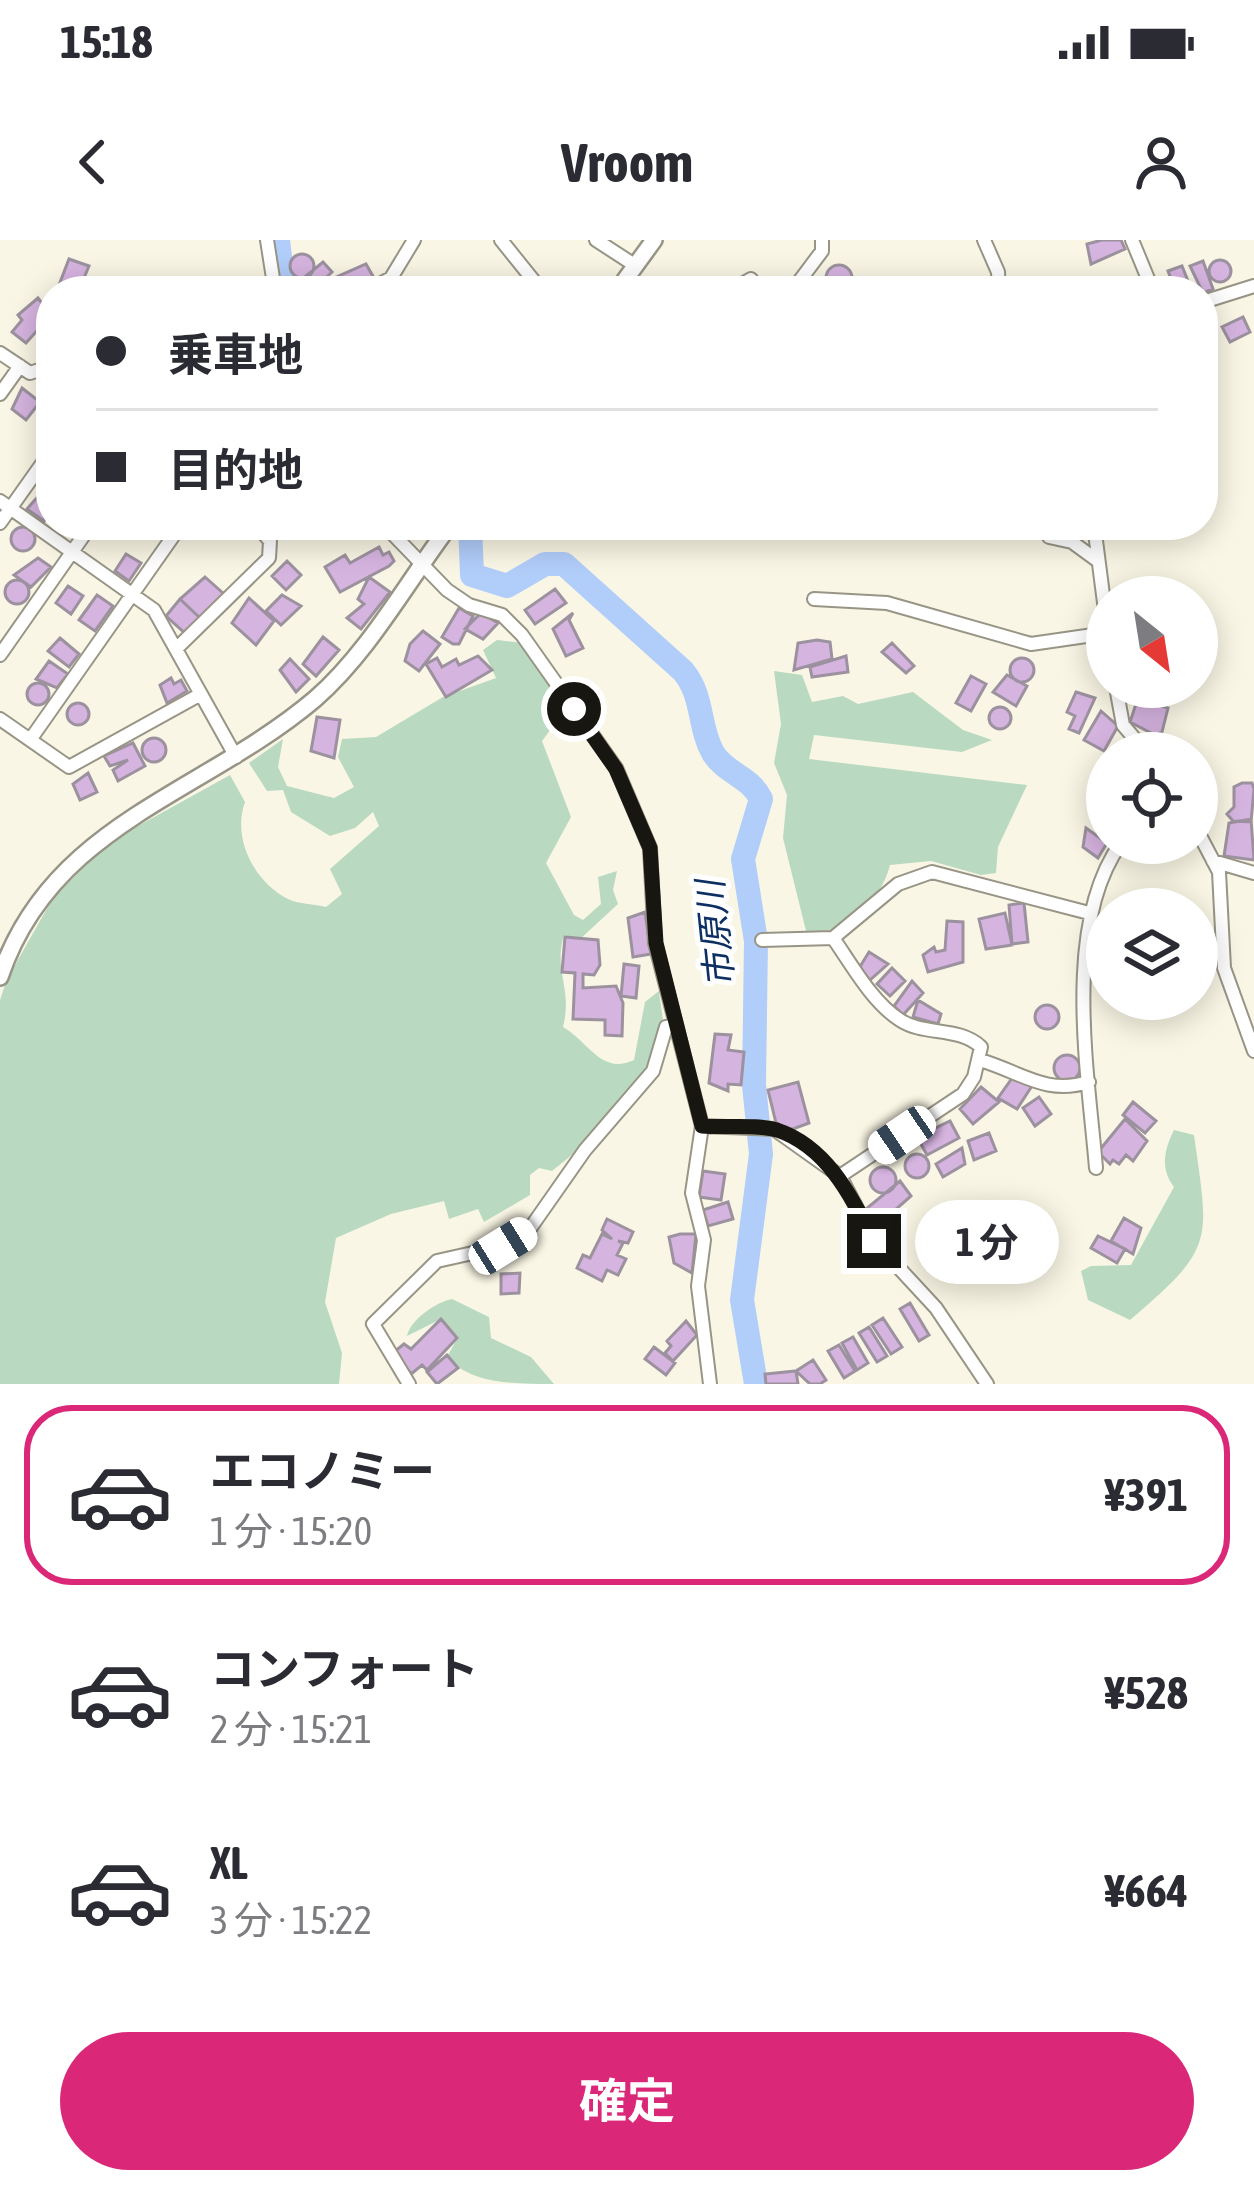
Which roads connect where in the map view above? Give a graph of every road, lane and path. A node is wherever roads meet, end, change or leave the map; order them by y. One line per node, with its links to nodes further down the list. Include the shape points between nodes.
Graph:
1 (268, 240): 10 (street)
2 (414, 240): 11 (street)
3 (501, 240): 12 (street)
4 (596, 240): 9 (street)
5 (654, 240): 9 (street)
6 (822, 240): 14 (street)
7 (983, 240): 15 (street)
8 (1132, 240): 16 (street)
9 (636, 266): 13 (street)
10 (272, 276)
11 (392, 276)
12 (530, 276)
13 (628, 276)
14 (803, 276)
15 (998, 276)
16 (1147, 276)
17 (1254, 286): 18 (street)
18 (1218, 297)
19 (0, 353): 20 (street)
20 (20, 366): 21 (street); 22 (street)
21 (36, 371)
22 (0, 394)
23 (36, 469): 24 (street)
24 (5, 505): 25 (street); 26 (street)
25 (0, 523)
26 (36, 527)
27 (54, 540): 35 (street)
28 (80, 540): 35 (street)
29 (170, 540): 39 (street)
30 (269, 540): 42 (street, via 269,558)
31 (397, 540): 37 (street)
32 (439, 540): 37 (street)
33 (1063, 540): 36 (street)
34 (1096, 540): 36 (street)
35 (71, 552): 39 (street); 43 (street)
36 (1098, 561): 38 (street)
37 (419, 566): 47 (street, via 319,696); 56 (street, via 522,635 616,769 650,848)
38 (1100, 576)
39 (131, 594): 42 (street, via 154,610); 46 (street)
40 (814, 599): 41 (street, via 924,610 1031,644)
41 (1086, 633)
42 (176, 649): 44 (street)
43 (0, 655)
44 (200, 694): 46 (street, via 69,767); 47 (street)
45 (0, 719): 46 (street)
46 (30, 740)
47 (236, 757): 54 (street, via 80,854 22,926)
48 (1218, 862): 50 (street)
49 (1215, 864): 57 (street, via 1224,968)
50 (1254, 873)
51 (1086, 912): 52 (street, via 932,872 898,884)
52 (832, 938): 53 (street); 58 (street, via 902,1022 972,1038)
53 (761, 940)
54 (0, 977)
55 (1089, 1020): 59 (street)
56 (672, 1026): 60 (street); 63 (street, via 653,1071 529,1230 503,1246 437,1262 373,1324)
57 (1254, 1051)
58 (980, 1060): 59 (street, via 1045,1087); 62 (street, via 963,1094)
59 (1089, 1082): 61 (street)
60 (702, 1126): 62 (street, via 774,1129); 64 (street, via 692,1193 704,1240 698,1286)
61 (1096, 1168)
62 (840, 1176): 65 (street, via 874,1241 936,1308)
63 (409, 1384)
64 (710, 1384)
65 (986, 1384)

